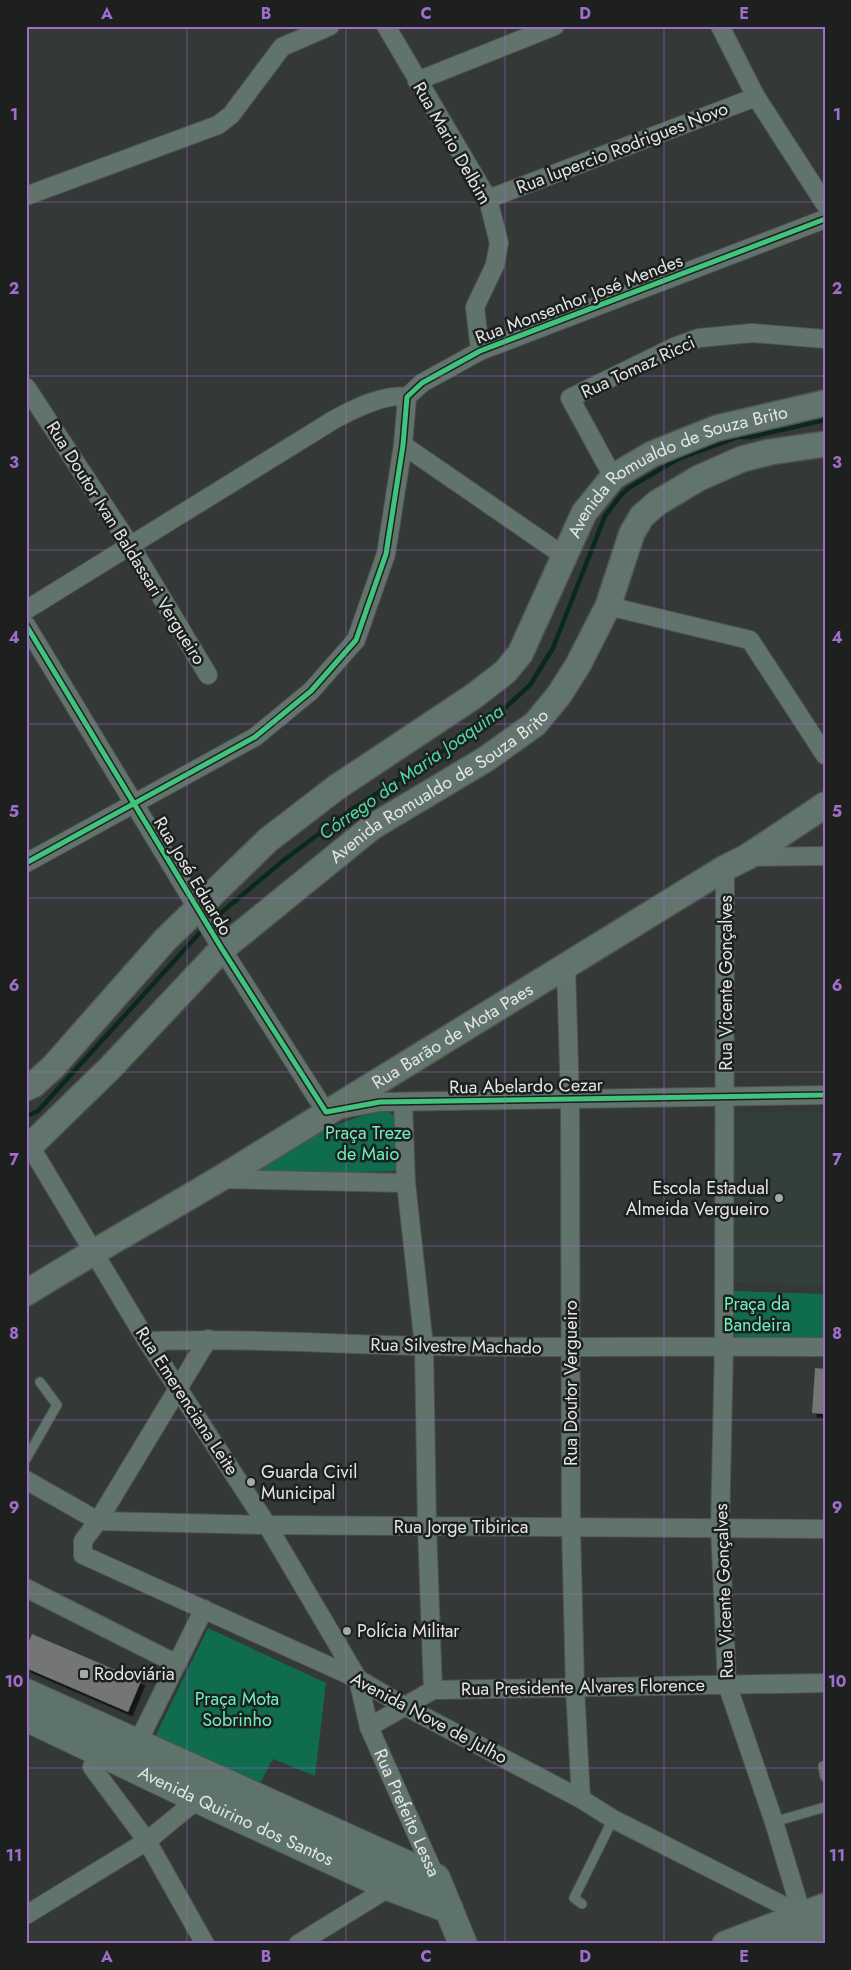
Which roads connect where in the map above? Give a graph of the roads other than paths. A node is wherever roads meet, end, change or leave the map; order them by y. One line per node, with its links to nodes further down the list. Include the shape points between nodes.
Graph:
1 (330, 26): 7 (street, via 282,47 231,114 218,125)
2 (386, 26): 5 (street, Rua Mario Delbim)
3 (555, 26): 5 (street)
4 (720, 26): 6 (street)
5 (416, 81): 8 (street, Rua Mario Delbim)
6 (756, 97): 8 (street, Rua lupercio Rodrigues Novo); 9 (street)
7 (26, 196)
8 (488, 199): 12 (street, Rua Mario Delbim, via 499,243 495,265 475,307)
9 (825, 204)
10 (825, 219): 12 (street, Rua Monsenhor José Mendes)
11 (825, 339): 18 (street, Rua Tomaz Ricci, via 752,333 699,338 570,398)
12 (480, 351): 14 (street, Rua Monsenhor José Mendes, via 422,383)
13 (26, 387): 19 (street, Rua Doutor Ivan Baldassari Vergueiro)
14 (407, 397): 17 (street); 19 (street, via 398,395 360,406 334,419)
15 (825, 403): 18 (main road, Avenida Romualdo de Souza Brito, via 717,428 652,454)
16 (825, 444): 21 (main road, Avenida Romualdo de Souza Brito, via 742,459 699,478 657,503 642,516 632,533)
17 (403, 445): 20 (street); 26 (street, via 386,554 356,640 311,691 255,737)
18 (614, 476): 20 (main road, Avenida Romualdo de Souza Brito, via 584,513)
19 (130, 545): 22 (street); 24 (street, Rua Doutor Ivan Baldassari Vergueiro)
20 (564, 556): 32 (main road, Avenida Romualdo de Souza Brito, via 520,654 505,672 337,787 268,840)
21 (608, 606): 25 (street, via 750,640); 33 (main road, Avenida Romualdo de Souza Brito, via 578,665 535,724 486,759 372,827)
22 (26, 610)
23 (26, 625): 26 (street, Rua José Eduardo)
24 (208, 675)
25 (825, 755)
26 (134, 805): 30 (street); 32 (street, Rua José Eduardo)
27 (825, 805): 29 (main road, Rua Barão de Mota Paes)
28 (825, 856): 29 (street)
29 (748, 857): 31 (main road, Rua Barão de Mota Paes)
30 (26, 863)
31 (725, 868): 34 (main road, Rua Barão de Mota Paes); 37 (street, Rua Vicente Gonçalves)
32 (198, 910): 33 (street, Rua José Eduardo); 35 (main road, Avenida Romualdo de Souza Brito, via 165,940 53,1067)
33 (222, 949): 40 (street, Rua José Eduardo); 41 (main road, Avenida Romualdo de Souza Brito, via 110,1068)
34 (566, 967): 38 (street, Rua Doutor Vergueiro); 40 (main road, Rua Barão de Mota Paes)
35 (26, 1088)
36 (825, 1095): 37 (street, Rua Abelardo Cezar)
37 (726, 1097): 38 (street, Rua Abelardo Cezar); 49 (street)
38 (570, 1100): 39 (street, Rua Abelardo Cezar); 51 (street, Rua Doutor Vergueiro)
39 (403, 1102): 40 (street, Rua Abelardo Cezar, via 380,1102); 43 (street)
40 (326, 1112): 42 (main road, Rua Barão de Mota Paes)
41 (28, 1146): 44 (street, Rua Emerenciana Leite)
42 (219, 1179): 43 (street); 44 (main road, Rua Barão de Mota Paes)
43 (406, 1183): 48 (street)
44 (93, 1252): 45 (main road, Rua Barão de Mota Paes); 47 (street, Rua Emerenciana Leite)
45 (26, 1293)
46 (208, 1339): 47 (street, Rua Silvestre Machado); 48 (street, Rua Silvestre Machado); 53 (street)
47 (147, 1341): 53 (street, Rua Emerenciana Leite)
48 (424, 1346): 51 (street, Rua Silvestre Machado); 58 (street)
49 (724, 1346): 50 (street, Rua Silvestre Machado); 51 (street, Rua Silvestre Machado); 60 (street, Rua Vicente Gonçalves)
50 (825, 1347)
51 (570, 1348): 59 (street, Rua Doutor Vergueiro)
52 (40, 1382): 54 (lane, via 57,1405)
53 (179, 1388): 56 (street); 57 (street, Rua Emerenciana Leite)
54 (26, 1459)
55 (26, 1480): 56 (street)
56 (98, 1521): 57 (street, Rua Jorge Tibirica); 63 (street, Avenida Nove de Julho, via 83,1541 82,1555)
57 (267, 1525): 58 (street, Rua Jorge Tibirica); 65 (street, Rua Emerenciana Leite)
58 (427, 1527): 59 (street, Rua Jorge Tibirica); 69 (street)
59 (571, 1527): 60 (street, Rua Jorge Tibirica); 68 (street, Rua Doutor Vergueiro)
60 (720, 1528): 61 (street, Rua Jorge Tibirica); 67 (street, Rua Vicente Gonçalves)
61 (825, 1529)
62 (26, 1588): 64 (street)
63 (204, 1609): 64 (street); 65 (street, Avenida Nove de Julho)
64 (176, 1664): 75 (street)
65 (358, 1679): 71 (street, Avenida Nove de Julho); 73 (street, Rua Prefeito Lessa)
66 (825, 1683): 67 (street, Rua Presidente Alvares Florence)
67 (727, 1684): 68 (street, Rua Presidente Alvares Florence); 82 (street, Rua Vicente Gonçalves)
68 (575, 1688): 69 (street, Rua Presidente Alvares Florence); 79 (street, Rua Doutor Vergueiro)
69 (433, 1690): 71 (street)
70 (26, 1694): 74 (main road, Avenida Quirino dos Santos)
71 (406, 1707): 73 (street); 79 (street, Avenida Nove de Julho)
72 (26, 1717): 74 (main road, Avenida Quirino dos Santos)
73 (369, 1728): 84 (street, Rua Prefeito Lessa)
74 (104, 1742): 75 (main road, Avenida Quirino dos Santos); 83 (street, via 92,1767)
75 (131, 1754): 78 (main road, Avenida Quirino dos Santos)
76 (825, 1766): 77 (lane, via 822,1766)
77 (825, 1777)
78 (203, 1788): 83 (street); 84 (main road, Avenida Quirino dos Santos); 85 (main road, Avenida Quirino dos Santos)
79 (581, 1799): 81 (street, Avenida Nove de Julho)
80 (825, 1807): 82 (lane)
81 (613, 1819): 86 (lane, via 574,1898); 90 (street, Avenida Nove de Julho)
82 (774, 1822): 90 (street, Rua Vicente Gonçalves)
83 (147, 1841): 89 (street); 91 (street)
84 (436, 1878): 88 (main road, Rua Prefeito Lessa)
85 (390, 1887): 88 (main road, Avenida Quirino dos Santos); 92 (street)
86 (582, 1904)
87 (825, 1906): 90 (main road)
88 (449, 1909): 93 (main road, Rua Prefeito Lessa)
89 (26, 1915)
90 (815, 1929): 94 (main road); 95 (main road)
91 (205, 1944)
92 (298, 1944)
93 (463, 1944)
94 (726, 1944)
95 (781, 1944)

